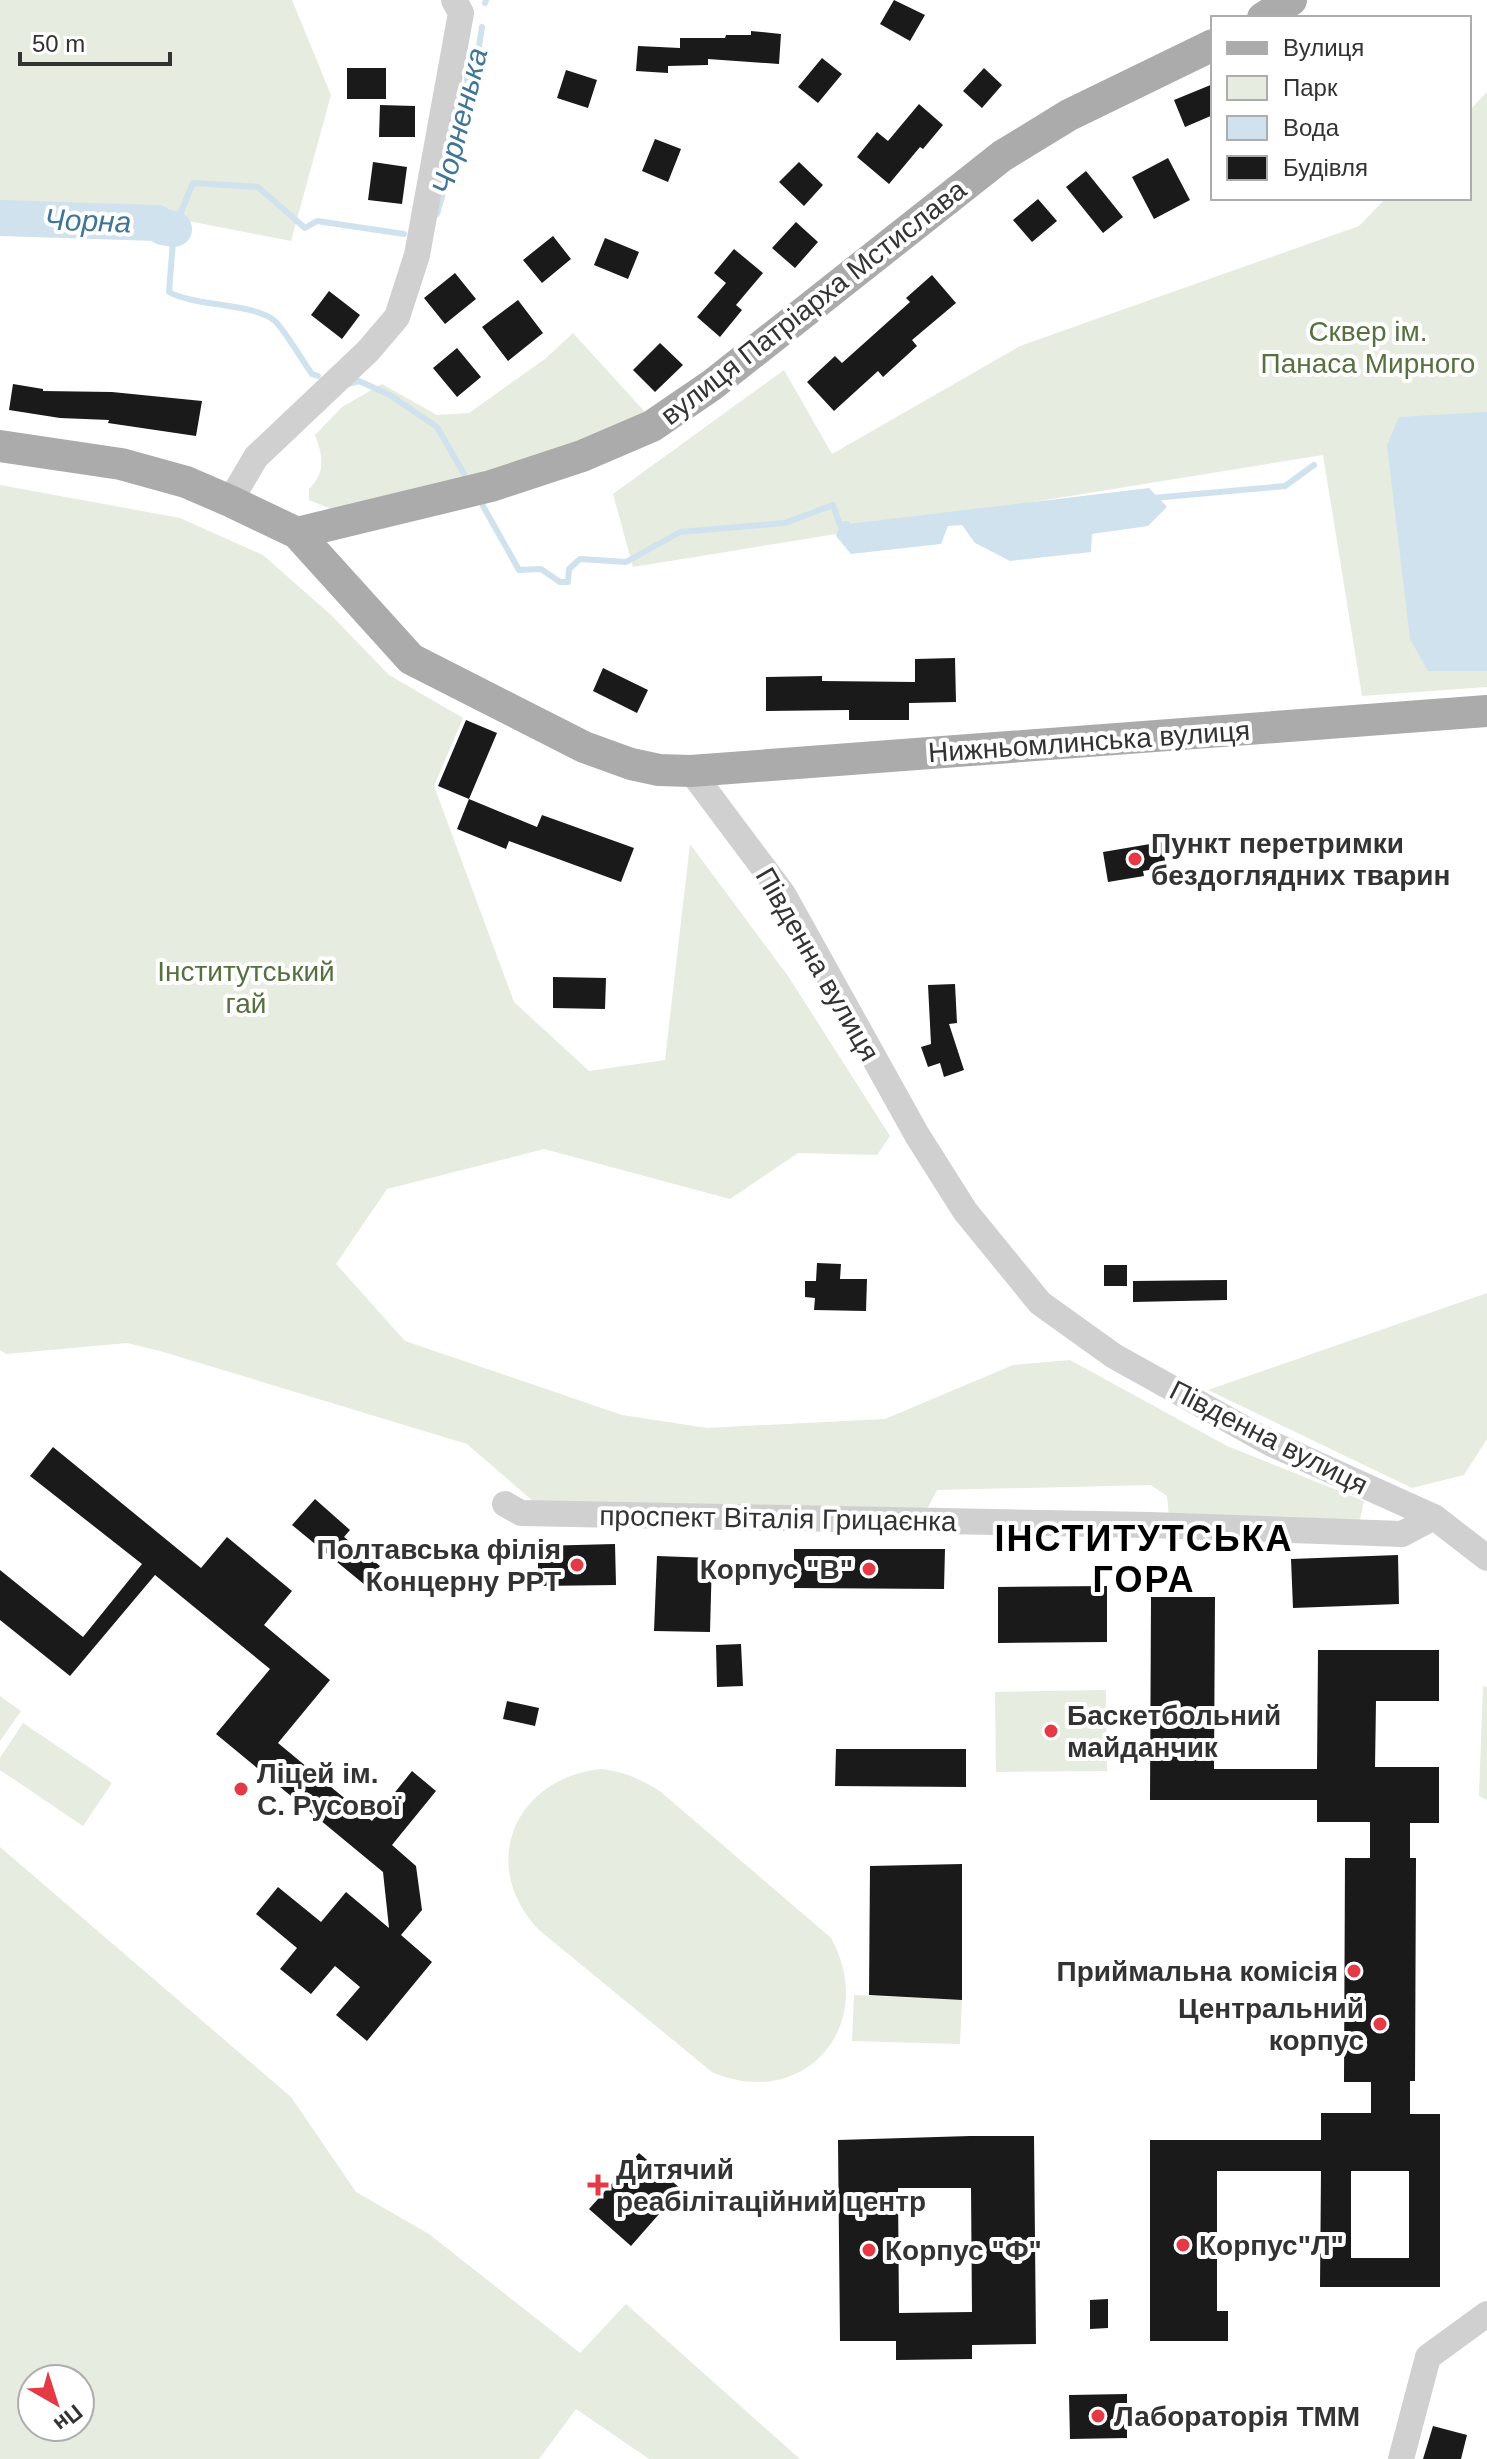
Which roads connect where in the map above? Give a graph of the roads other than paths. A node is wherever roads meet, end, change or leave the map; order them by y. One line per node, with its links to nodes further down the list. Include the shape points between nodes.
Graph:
1 (454, 0): 6 (street, via 461,13 456,44 417,255 397,317 256,457)
2 (1291, 0): 3 (main road)
3 (1266, 16)
4 (1211, 46): 7 (main road, вулиця Патріарха Мстислава, via 1069,115 1002,156 712,385 652,426 491,486)
5 (0, 446): 6 (main road, via 121,464)
6 (230, 501): 7 (main road)
7 (297, 533): 9 (main road, via 411,659 584,747 645,767)
8 (1487, 711): 9 (main road, Нижньомлинська вулиця)
9 (691, 771): 11 (street, Південна вулиця, via 783,894 965,1211 1040,1303 1114,1356 1270,1443)
10 (505, 1504): 11 (street, проспект Віталія Грицаєнка, via 521,1513 1402,1534)
11 (1434, 1517): 12 (street, Південна вулиця)
12 (1487, 1558)
13 (1487, 2314): 14 (street, via 1428,2357)
14 (1401, 2459)

